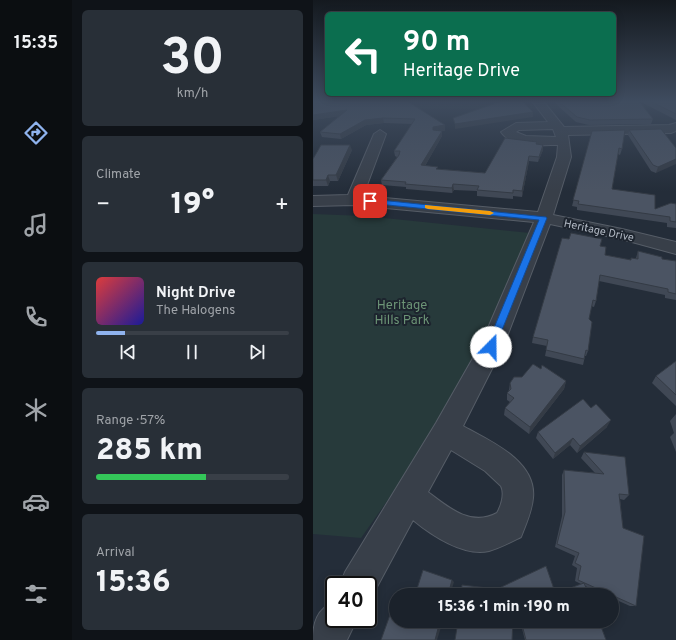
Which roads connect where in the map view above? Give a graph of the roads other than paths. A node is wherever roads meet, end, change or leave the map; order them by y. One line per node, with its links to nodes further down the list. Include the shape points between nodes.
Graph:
1 (625, 131): 2 (street)
2 (560, 132): 6 (street, via 564,156)
3 (380, 134): 4 (street)
4 (354, 200): 5 (street, Heritage Drive); 6 (street, Heritage Drive)
5 (313, 201)
6 (544, 218): 7 (street, Heritage Drive); 8 (street, via 491,347)
7 (676, 248)
8 (446, 432): 9 (street); 9 (street, via 501,465 516,483 517,502 509,525 488,535 466,535)
9 (408, 497): 10 (street)
10 (363, 576)
11 (333, 628): 12 (street)
12 (326, 640)

